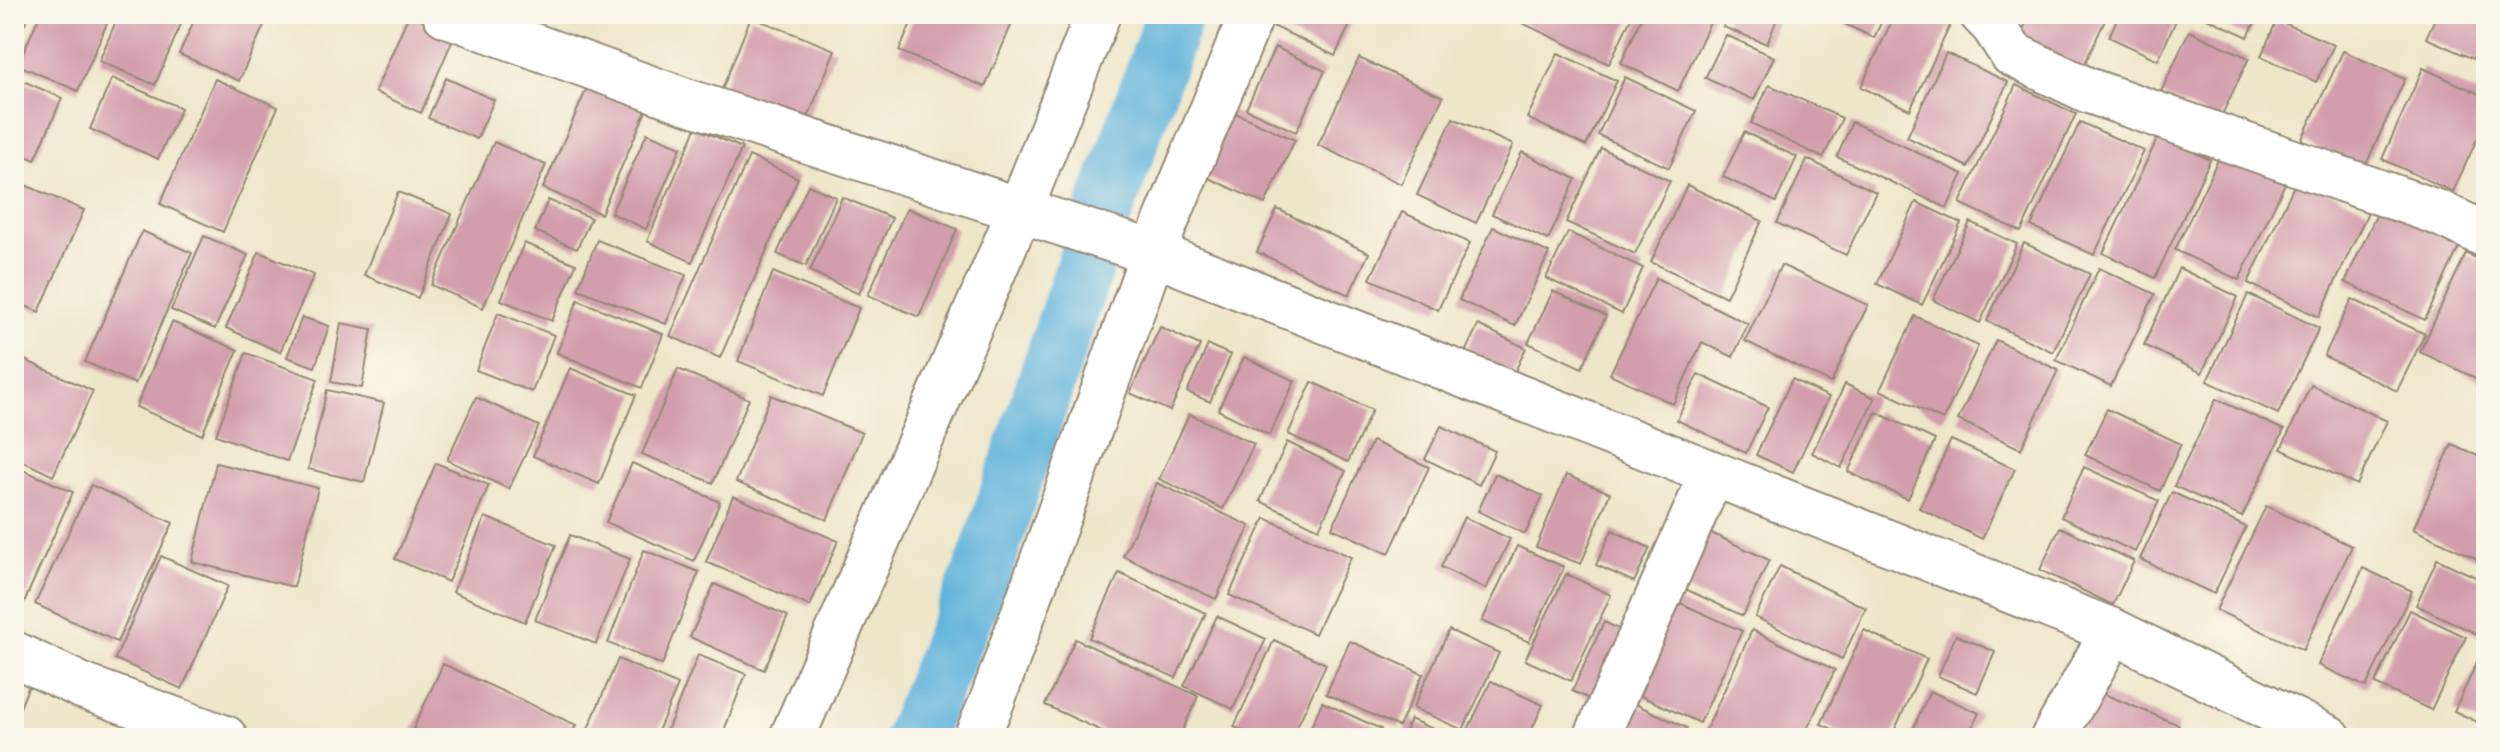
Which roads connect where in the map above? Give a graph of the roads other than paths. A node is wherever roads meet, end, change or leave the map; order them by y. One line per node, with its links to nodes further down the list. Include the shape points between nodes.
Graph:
1 (445, 14): 5 (street, via 683,100)
2 (1098, 14): 5 (street)
3 (1252, 14): 7 (street)
4 (1982, 14): 6 (street, via 2012,54 2087,90 2439,213)
5 (1033, 215): 7 (street); 12 (street)
6 (2486, 235)
7 (1140, 249): 8 (street); 13 (street)
8 (1712, 474): 9 (street); 14 (street)
9 (2113, 631): 15 (street); 16 (street)
10 (14, 654): 11 (street, via 82,686)
11 (225, 738)
12 (792, 738)
13 (976, 738)
14 (1596, 738)
15 (2053, 738)
16 (2329, 738)

